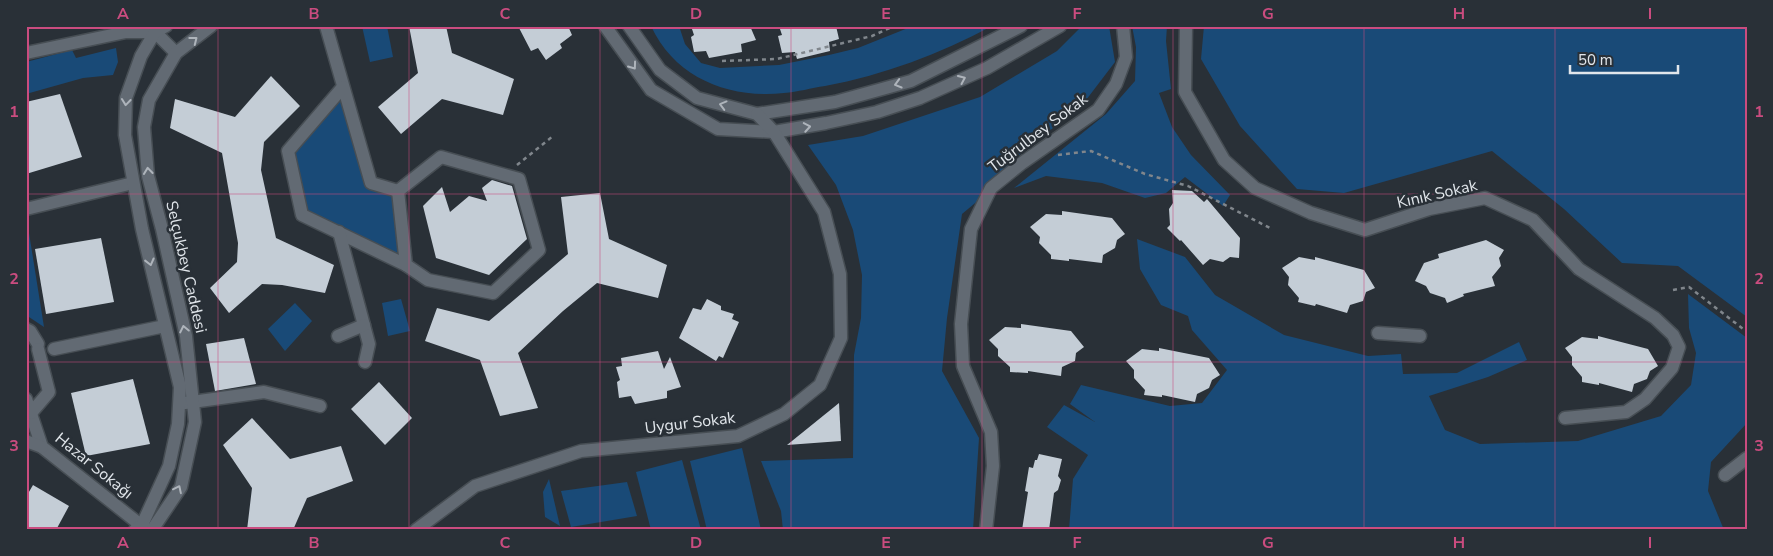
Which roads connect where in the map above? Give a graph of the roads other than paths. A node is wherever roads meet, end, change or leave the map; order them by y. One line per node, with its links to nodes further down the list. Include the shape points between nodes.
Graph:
1 (211, 26): 11 (street, Selçukbey Caddesi, one-way to 1)
2 (326, 26): 12 (street)
3 (605, 26): 14 (street, one-way to 14, via 651,90 718,129)
4 (629, 26): 13 (street, one-way to 4, via 696,98 660,70)
5 (1021, 26): 13 (street, one-way to 13, via 911,81 835,102)
6 (1060, 26): 14 (street, one-way to 6, via 860,116 920,98 988,68)
7 (1123, 26): 40 (street, Tuğrulbey Sokak, via 1126,57 1116,84 1098,110 991,188 970,229 961,324 963,366 992,432 993,466)
8 (1186, 26): 33 (street, Kınık Sokak, via 1185,92 1224,160 1255,188 1311,213 1365,230 1430,209 1485,198 1533,220 1580,269 1655,318 1673,335 1679,347 1672,368 1645,399 1626,412)
9 (161, 29): 10 (street, via 126,32); 11 (street); 15 (street, Selçukbey Caddesi, one-way to 15, via 140,56 126,98 125,135)
10 (26, 53)
11 (176, 53): 29 (street, Selçukbey Caddesi, one-way to 11, via 186,336 148,176 144,127 150,100)
12 (343, 87): 16 (street, via 370,183); 18 (street, via 288,150 302,215)
13 (757, 114): 14 (street, Uygur Sokak)
14 (774, 132): 39 (street, Uygur Sokak, via 824,212 840,274 841,338 820,385 784,414 738,436 581,451 475,486)
15 (133, 183): 17 (street); 21 (street, Selçukbey Caddesi, one-way to 21)
16 (398, 191): 19 (street); 19 (street, via 441,157 519,179 539,250 493,293 428,280)
17 (26, 209)
18 (339, 232): 19 (street); 20 (street)
19 (406, 265)
20 (364, 325): 24 (street); 27 (street, via 369,344)
21 (165, 326): 26 (street); 30 (street, Selçukbey Caddesi, via 180,386)
22 (26, 329): 32 (street, via 38,347 49,392)
23 (1378, 333): 25 (street)
24 (338, 336)
25 (1420, 336)
26 (54, 349)
27 (365, 362)
28 (26, 399): 32 (street, Hazar Sokağı)
29 (193, 402): 30 (street); 31 (street, via 264,392); 38 (street, Selçukbey Caddesi, one-way to 29, via 181,487 195,422)
30 (179, 404): 38 (street, Selçukbey Caddesi, via 169,466)
31 (320, 406)
32 (31, 413): 35 (street, Hazar Sokağı)
33 (1565, 418)
34 (26, 441): 35 (street)
35 (42, 448): 38 (street, Hazar Sokağı)
36 (1747, 458): 37 (street)
37 (1726, 475)
38 (144, 528)
39 (416, 530)
40 (986, 530)

